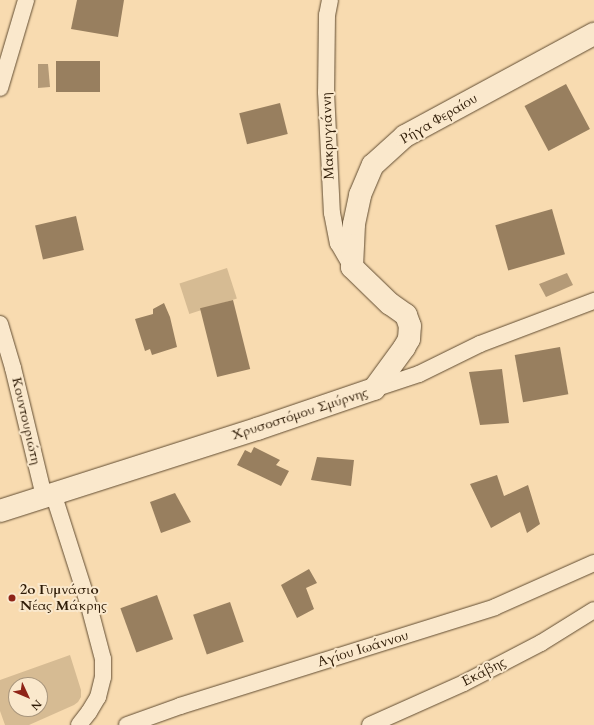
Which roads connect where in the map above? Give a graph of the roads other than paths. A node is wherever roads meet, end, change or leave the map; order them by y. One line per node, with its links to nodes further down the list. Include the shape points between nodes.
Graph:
1 (26, 0): 4 (street)
2 (330, 0): 5 (street, Μακρυγιάννη, via 327,15 326,92 332,213 338,243)
3 (594, 34): 5 (street, Ρήγα Φεραίου, via 406,136 373,165 360,195 354,224)
4 (0, 88)
5 (352, 267): 8 (street, via 390,304 406,315 410,326 409,339 404,348)
6 (594, 301): 8 (street, Χρυσοστόμου Σμύρνης, via 480,344 419,374)
7 (0, 324): 9 (street, Κουντουριώτη)
8 (374, 389): 9 (street, Χρυσοστόμου Σμύρνης)
9 (49, 495): 10 (street, Χρυσοστόμου Σμύρνης); 13 (street, Κουντουριώτη, via 89,606 103,659 103,677 98,697)
10 (0, 511)
11 (594, 563): 14 (street, Αγίου Ιωάννου, via 495,607)
12 (594, 610): 15 (street, Εκάβης, via 520,654 464,683)
13 (78, 725)
14 (127, 725)
15 (370, 725)

